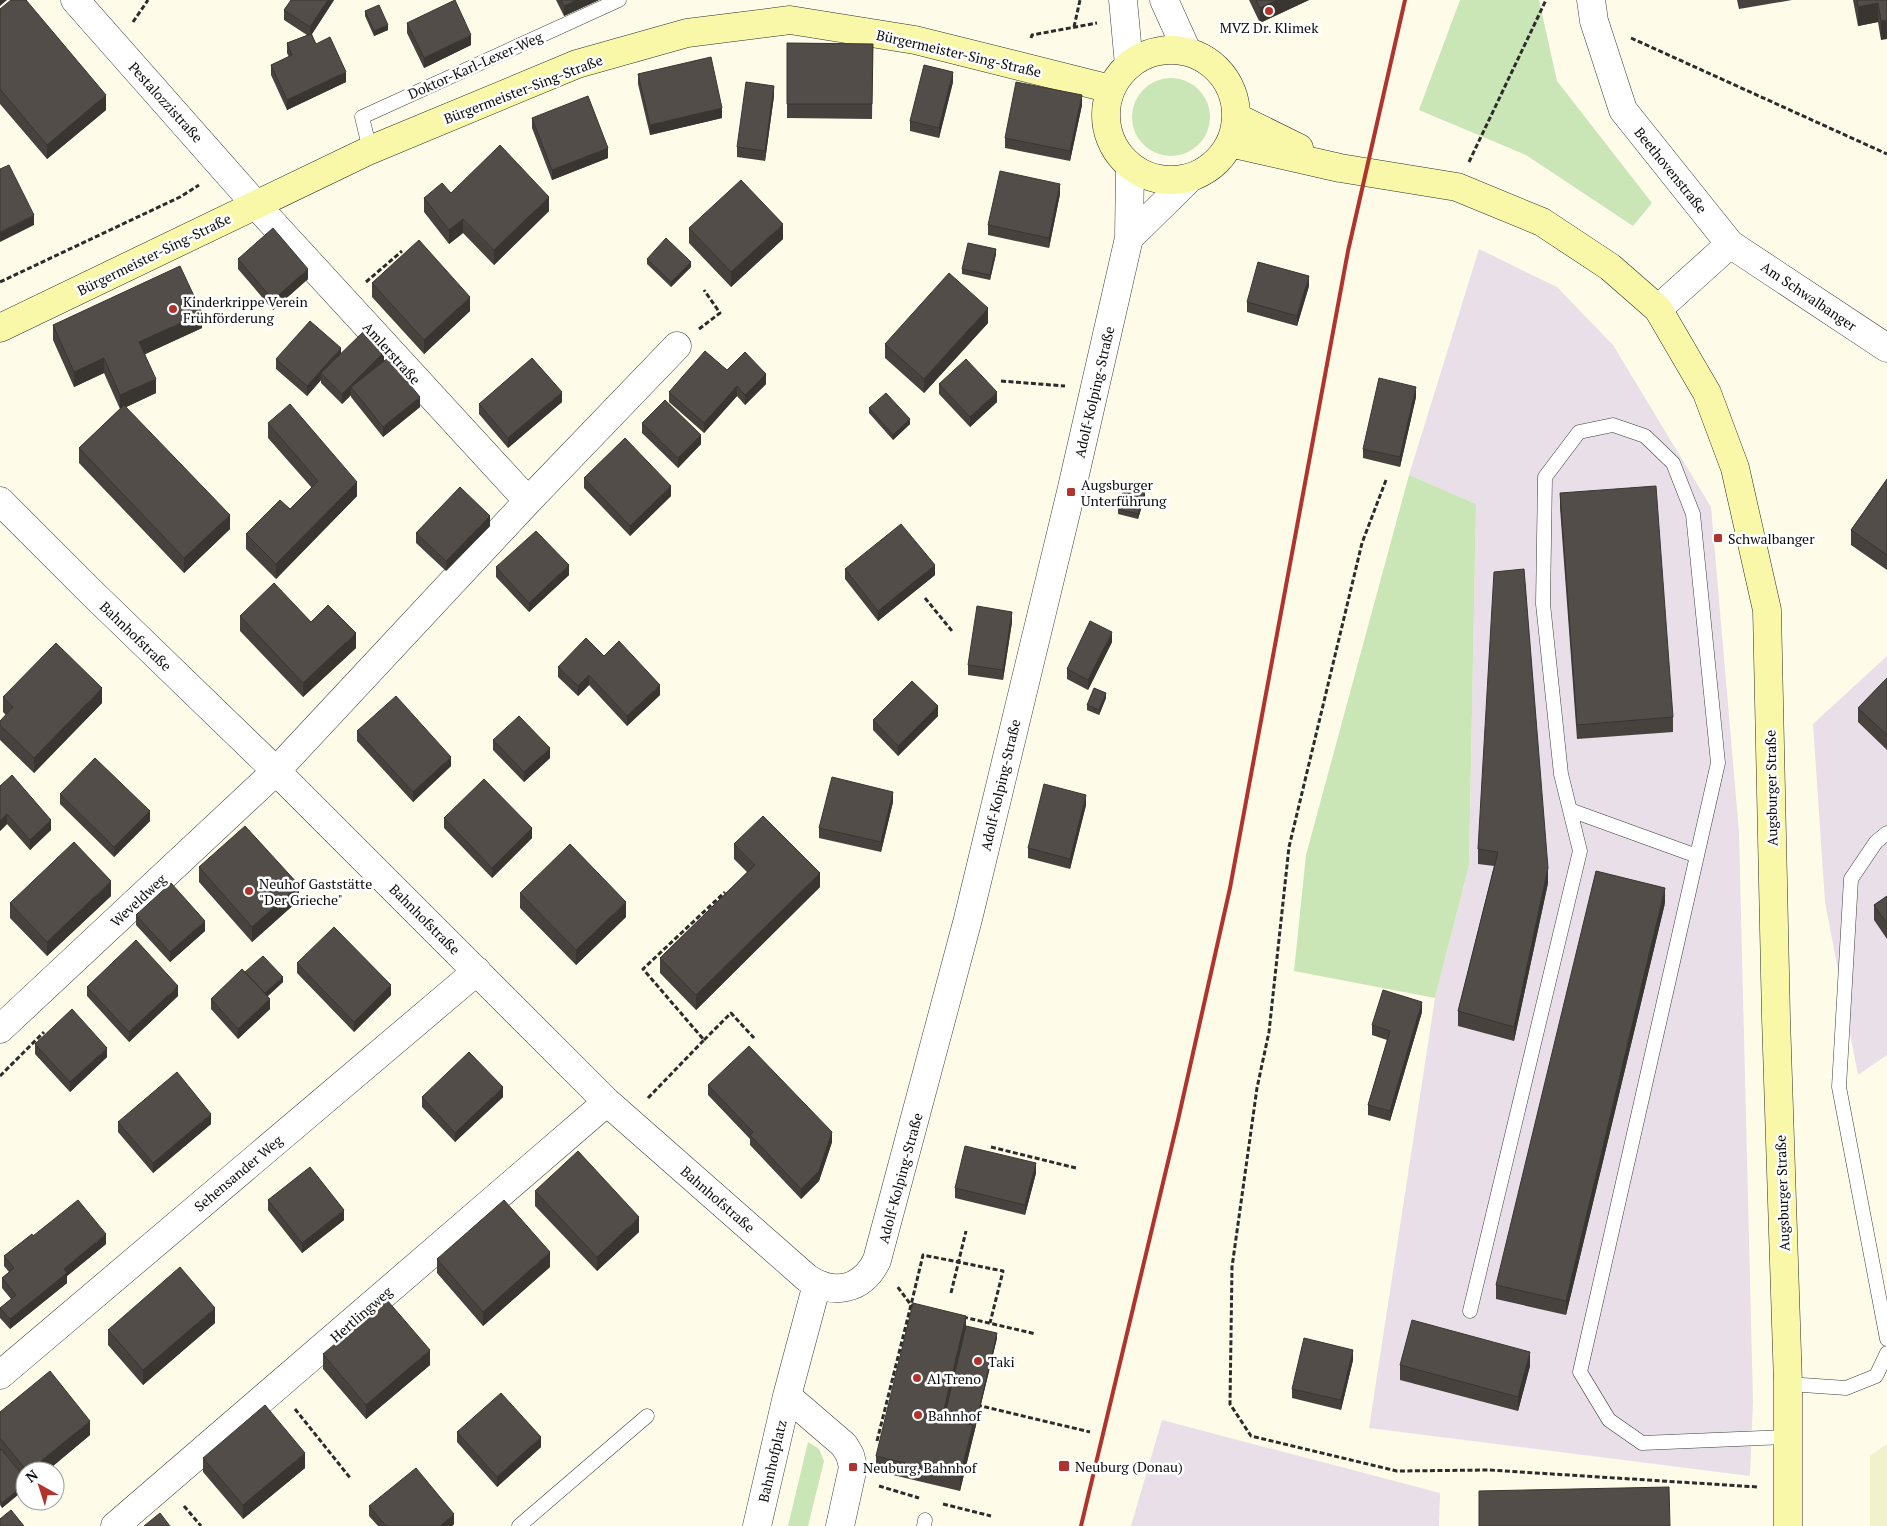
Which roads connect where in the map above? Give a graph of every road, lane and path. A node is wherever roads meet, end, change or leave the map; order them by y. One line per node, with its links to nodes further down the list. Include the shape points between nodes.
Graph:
1 (75, 0): 19 (street, Pestalozzistraße)
2 (619, 0): 15 (lane, Doktor-Karl-Lexer-Weg, via 362,117)
3 (1080, 0): 8 (path)
4 (1164, 0): 9 (street)
5 (1546, 0): 21 (path)
6 (1124, 10): 8 (path); 10 (street)
7 (1592, 10): 16 (path); 24 (street, Beethovenstraße, via 1622,110)
8 (1074, 27): 11 (path, via 1032,35)
9 (1187, 51): 10 (main road, via 1156,51); 13 (main road, via 1213,65 1223,76 1235,102)
10 (1129, 65): 12 (main road)
11 (1020, 66): 12 (main road, Bürgermeister-Sing-Straße); 15 (main road, Bürgermeister-Sing-Straße, via 914,40 790,20 696,32 577,64)
12 (1111, 88): 17 (main road, via 1105,113 1108,137 1121,159)
13 (1236, 117): 14 (main road); 18 (main road)
14 (1230, 143): 18 (main road); 20 (main road, via 1207,170)
15 (370, 150): 22 (main road, Bürgermeister-Sing-Straße)
16 (1887, 154)
17 (1130, 167): 20 (main road, via 1149,177 1170,181); 23 (street, Adolf-Kolping-Straße)
18 (1340, 168): 21 (main road)
19 (225, 169): 22 (street, Pestalozzistraße); 26 (path, via 180,197)
20 (1190, 178): 23 (street)
21 (1457, 187): 29 (main road, Augsburger Straße, via 1542,222 1610,266)
22 (256, 205): 28 (street, Amlerstraße); 30 (main road, Bürgermeister-Sing-Straße)
23 (1129, 238): 34 (street, Adolf-Kolping-Straße)
24 (1730, 244): 29 (street); 32 (street, Am Schwalbanger)
25 (402, 251): 28 (path)
26 (0, 282)
27 (704, 290): 31 (path, via 720,313)
28 (345, 301): 37 (street, Amlerstraße)
29 (1658, 309): 68 (main road, Augsburger Straße, via 1707,393 1732,460 1766,610)
30 (0, 328)
31 (677, 346): 37 (street)
32 (1887, 348)
33 (1001, 381): 34 (path)
34 (1094, 388): 54 (street, Adolf-Kolping-Straße, via 968,919)
35 (1386, 480): 79 (path, via 1362,543 1289,847 1269,1032 1257,1088 1232,1267 1230,1404 1251,1436 1397,1471 1489,1470)
36 (0, 501): 40 (street, Bahnhofstraße)
37 (528, 501): 40 (street)
38 (925, 598): 39 (path)
39 (952, 631)
40 (276, 771): 45 (street, Bahnhofstraße); 46 (street, Weveldweg)
41 (1570, 810): 43 (lane); 43 (lane, via 1561,774 1542,604 1545,478 1579,432 1613,425 1645,436 1673,463 1693,514 1718,763); 60 (lane, via 1580,851)
42 (1887, 833): 64 (lane, via 1876,842 1851,878 1839,1087)
43 (1697, 856): 75 (lane, via 1580,1372 1609,1420 1642,1443)
44 (725, 892): 48 (path, via 643,969)
45 (477, 971): 49 (street, Bahnhofstraße); 66 (street, Sehensander Weg)
46 (0, 1029)
47 (754, 1038): 48 (path, via 731,1013)
48 (704, 1040): 50 (path)
49 (607, 1102): 50 (street, Bahnhofstraße); 70 (street, Hertlingweg)
50 (627, 1120): 56 (street, Bahnhofstraße)
51 (991, 1147): 52 (path)
52 (1076, 1168)
53 (966, 1231): 55 (path)
54 (877, 1260): 56 (street, Adolf-Kolping-Straße, via 867,1276 851,1286 840,1289); 58 (path)
55 (958, 1262): 57 (path); 58 (path, via 923,1255); 62 (path, via 1003,1271)
56 (817, 1284): 71 (street, Bahnhofplatz)
57 (951, 1293)
58 (911, 1305): 59 (path); 67 (path)
59 (920, 1307)
60 (1470, 1311)
61 (955, 1315): 62 (path)
62 (990, 1323): 63 (path)
63 (1036, 1334)
64 (1887, 1339)
65 (1887, 1353): 68 (lane, via 1876,1376 1846,1388)
66 (0, 1375)
67 (892, 1384): 69 (path); 76 (path)
68 (1788, 1384): 75 (main road, Augsburger Straße)
69 (897, 1385)
70 (277, 1386): 77 (path); 83 (street, Hertlingweg)
71 (787, 1396): 85 (street, Bahnhofplatz); 86 (street, Bahnhofplatz, via 844,1444 850,1455 853,1468)
72 (972, 1403): 74 (path)
73 (647, 1416): 84 (lane)
74 (1090, 1432)
75 (1788, 1437): 79 (main road, Augsburger Straße)
76 (876, 1447)
77 (351, 1478)
78 (876, 1485): 80 (path)
79 (1788, 1489): 87 (main road, Augsburger Straße)
80 (921, 1498)
81 (939, 1503): 82 (path)
82 (991, 1516)
83 (115, 1526)
84 (519, 1526)
85 (757, 1526)
86 (840, 1526)
87 (1788, 1526)

